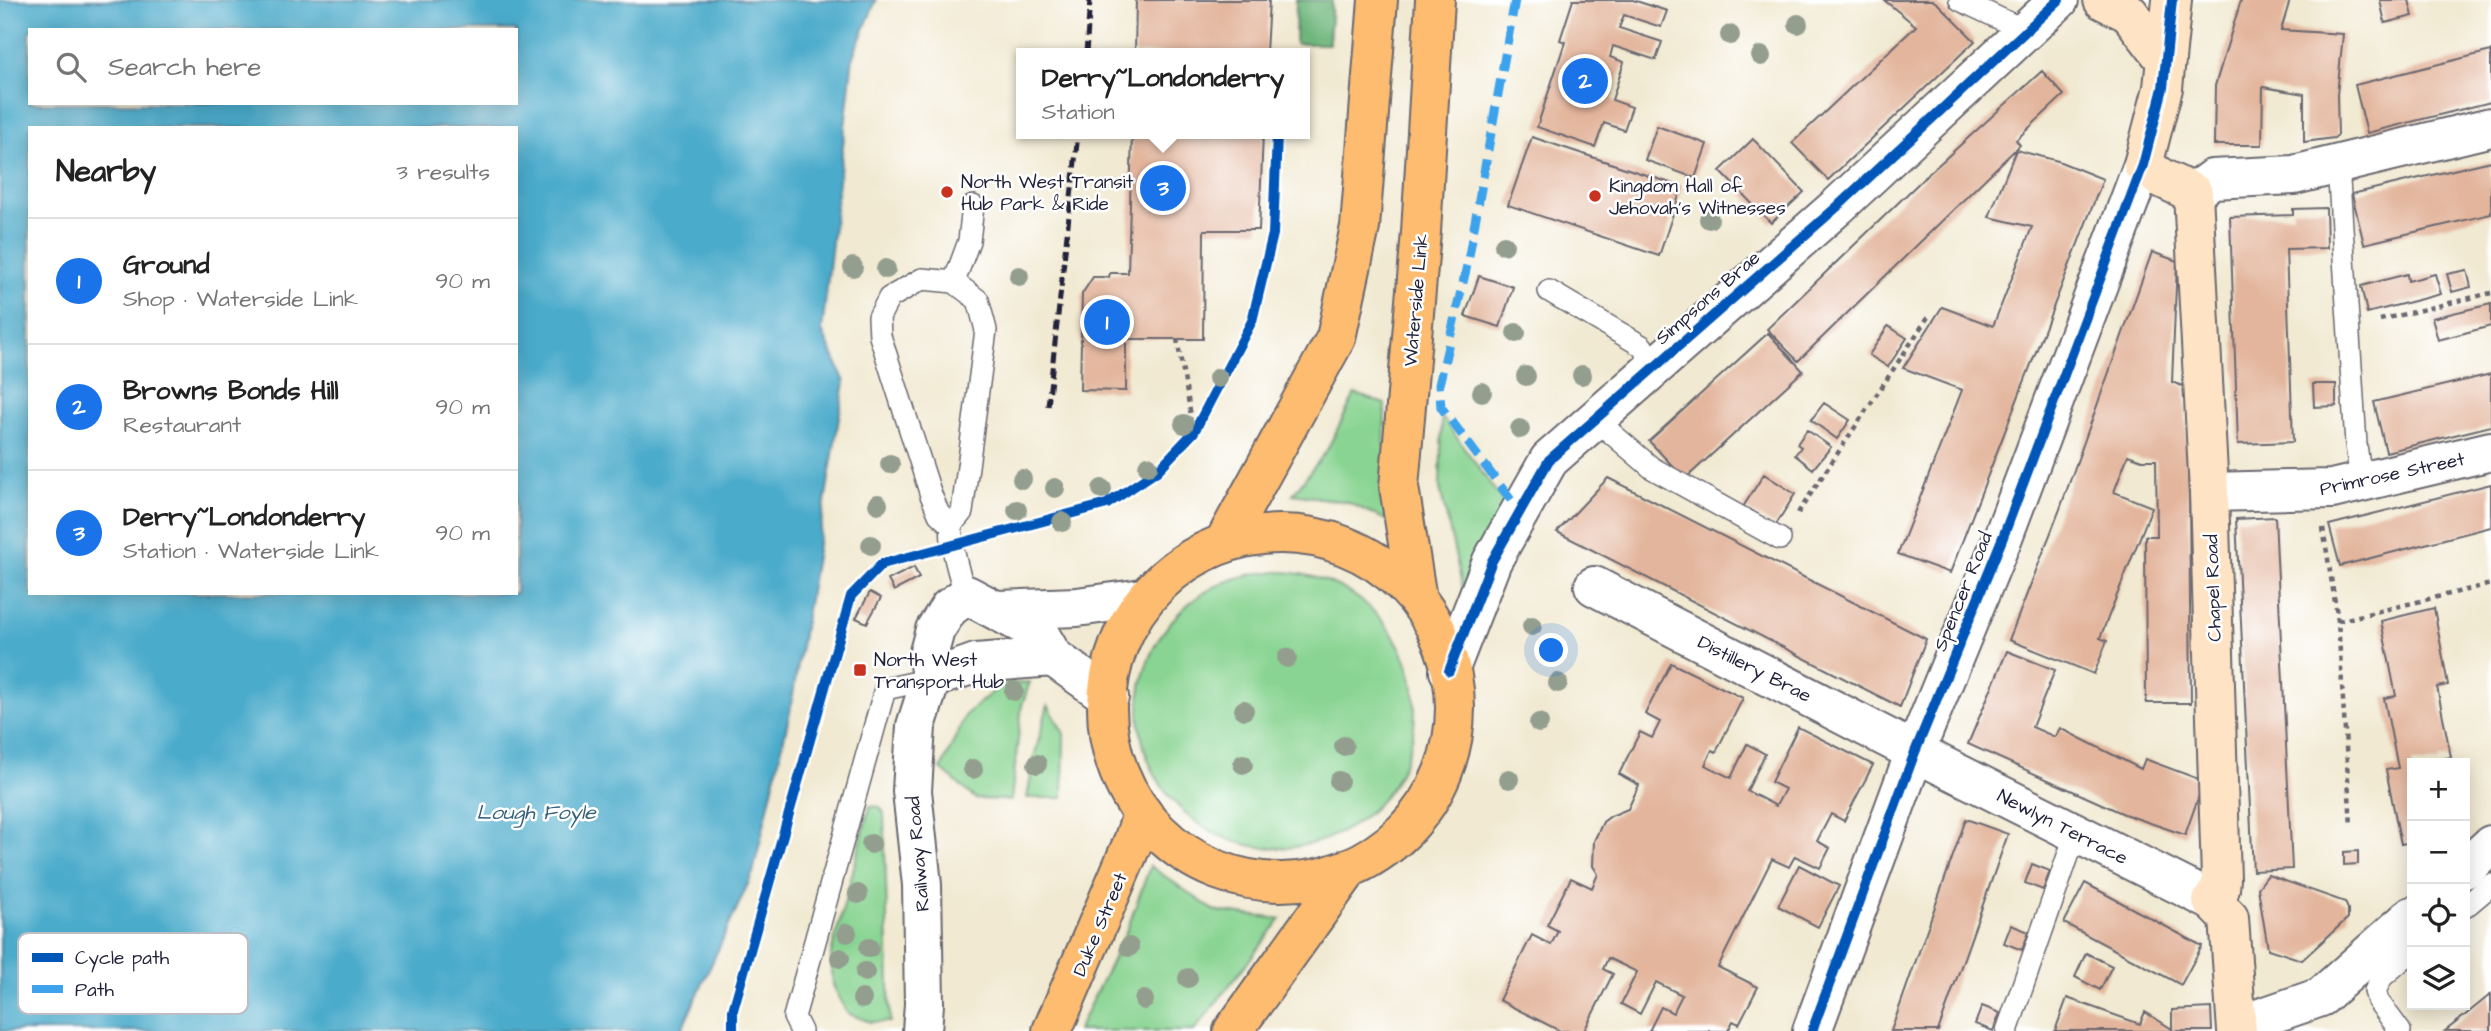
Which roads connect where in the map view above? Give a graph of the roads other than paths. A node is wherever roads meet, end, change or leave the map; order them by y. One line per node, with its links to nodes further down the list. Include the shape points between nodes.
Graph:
1 (1378, 0): 22 (highway, via 1360,227 1336,338)
2 (1434, 0): 26 (highway, Waterside Link, via 1421,232 1399,487)
3 (1959, 0): 7 (lane)
4 (2059, 0): 7 (street, Simpsons Brae)
5 (2104, 0): 8 (main road, via 2129,13)
6 (2172, 0): 8 (main road)
7 (2026, 31): 16 (street, Simpsons Brae, via 1838,206)
8 (2166, 61): 10 (main road)
9 (2491, 127): 11 (street)
10 (2143, 164): 12 (main road); 32 (street, Spencer Road, via 2003,537)
11 (2338, 164): 12 (street, via 2294,174 2212,180); 19 (lane)
12 (2193, 193): 20 (main road, Chapel Road)
13 (974, 206): 14 (lane, via 969,241)
14 (954, 282): 21 (lane, via 978,300 986,330 962,512); 21 (lane, via 922,279 889,298 879,317 880,335 931,495 939,514)
15 (1549, 291): 16 (lane, via 1642,346)
16 (1655, 367): 17 (street, Simpsons Brae)
17 (1596, 420): 23 (lane, via 1652,468); 29 (street, Simpsons Brae, via 1549,460 1492,561)
18 (2491, 452): 19 (street, Primrose Street)
19 (2361, 482): 20 (street, Primrose Street, via 2332,489)
20 (2208, 492): 39 (main road, Chapel Road, via 2221,879)
21 (952, 526): 27 (lane, via 960,581)
22 (1227, 537): 25 (highway, via 1178,566); 26 (highway, via 1274,529 1328,537 1377,561)
23 (1780, 539)
24 (1594, 586): 32 (street, Distillery Brae)
25 (1143, 598): 27 (street, via 1077,607); 31 (highway, via 1117,644)
26 (1417, 599): 29 (highway, via 1442,643)
27 (982, 602): 28 (street, via 1040,633); 30 (street, Railway Road, via 949,608 935,631 928,656)
28 (1053, 657): 30 (street, via 976,663); 31 (street)
29 (1449, 671): 37 (highway, via 1454,691 1451,741 1432,797 1394,844)
30 (931, 679): 44 (lane, via 885,689 794,1017); 45 (street, Railway Road, via 916,726 912,791 922,885)
31 (1110, 698): 33 (highway, via 1108,732 1118,770)
32 (1915, 752): 34 (street, Newlyn Terrace); 48 (street, Spencer Road)
33 (1142, 815): 37 (highway, via 1197,863 1240,880 1289,886); 46 (highway, Duke Street)
34 (2076, 833): 39 (street, Newlyn Terrace); 49 (lane)
35 (2491, 845): 36 (street)
36 (2470, 864)
37 (1344, 876): 47 (highway)
38 (2491, 885): 40 (lane)
39 (2212, 901): 43 (main road, via 2229,918)
40 (2470, 903)
41 (2407, 921): 43 (street, via 2321,998)
42 (2407, 955): 50 (lane, via 2382,977 2375,991)
43 (2237, 1028)
44 (801, 1031)
45 (922, 1031)
46 (1052, 1031)
47 (1233, 1031)
48 (1812, 1031)
49 (2007, 1031)
50 (2400, 1031)

